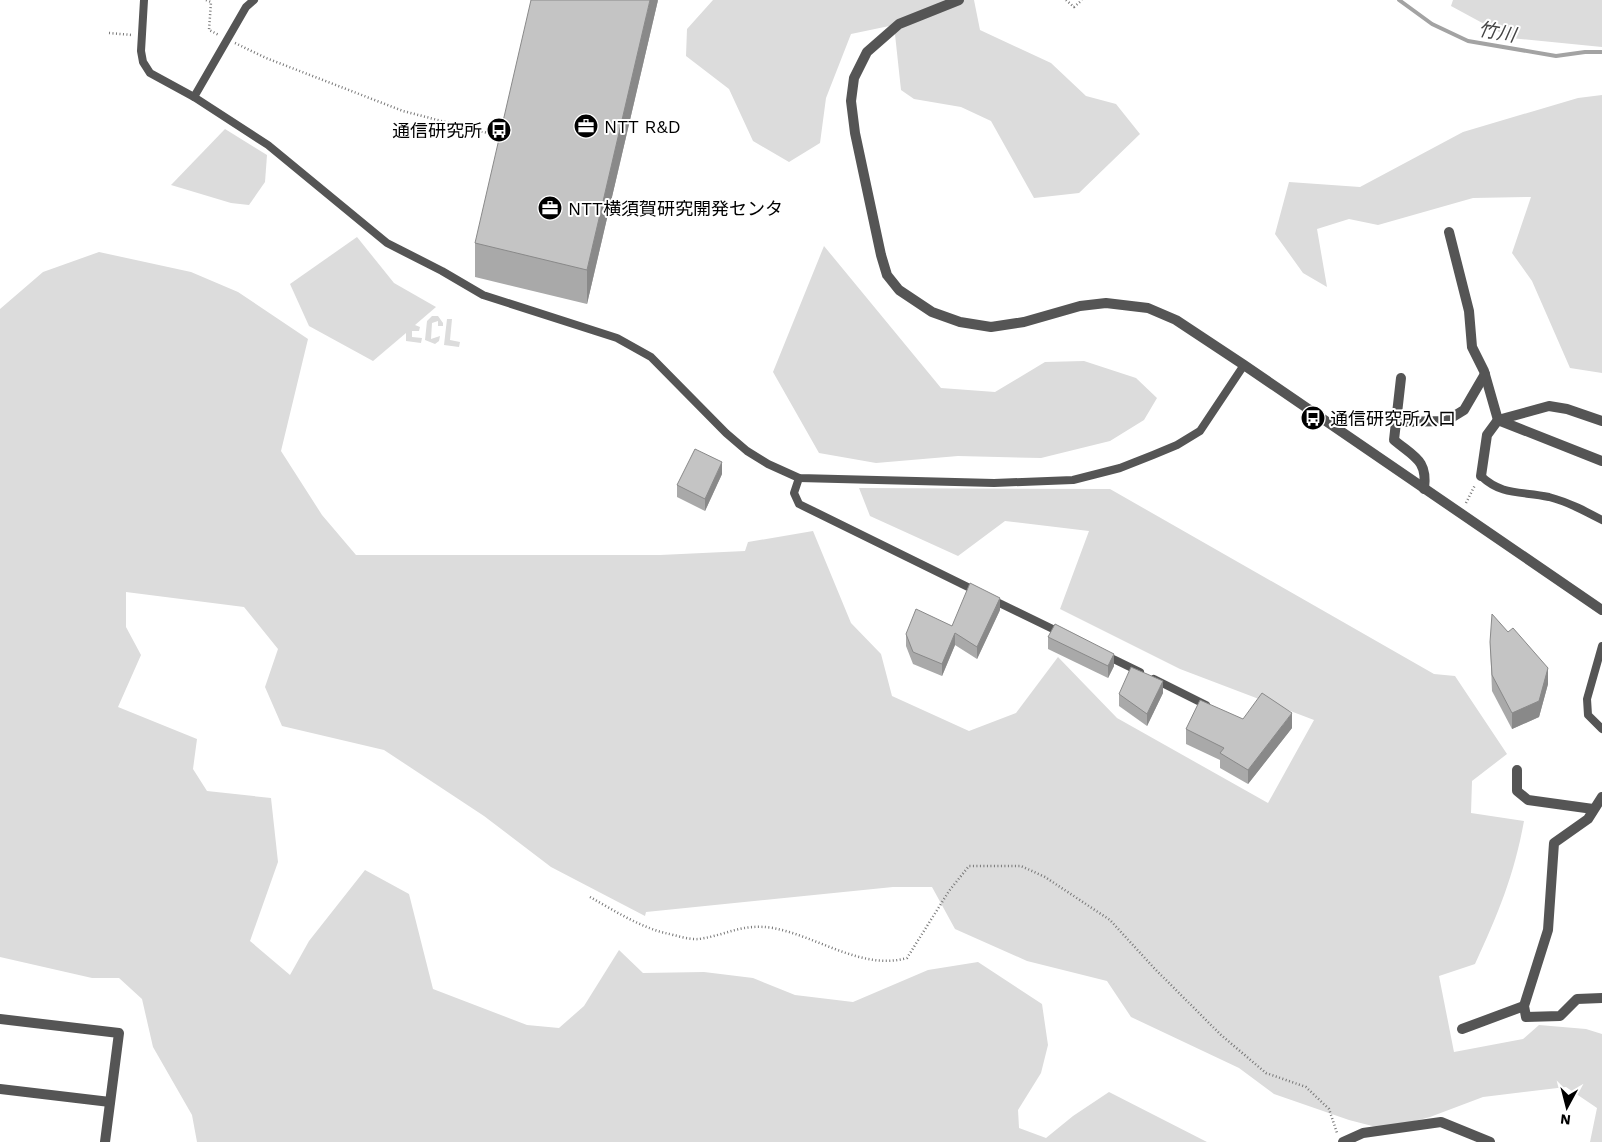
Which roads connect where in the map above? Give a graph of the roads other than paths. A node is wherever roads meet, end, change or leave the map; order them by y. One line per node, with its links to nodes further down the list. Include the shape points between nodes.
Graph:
1 (144, 0): 4 (lane, via 142,62 150,73)
2 (254, 0): 4 (lane, via 246,7)
3 (959, 0): 6 (street, via 899,24 867,52 854,78 851,101 855,133 887,275 899,290 932,312 960,322 991,327 1024,322 1080,306 1106,303 1148,308 1176,320)
4 (194, 97): 14 (lane, via 268,145 386,243 483,295 617,338 651,357 747,451)
5 (1449, 232): 7 (street, via 1469,311 1472,347)
6 (1244, 364): 14 (lane, via 1200,431 1145,458 1072,480 994,482); 15 (street)
7 (1485, 374): 9 (street); 11 (street, via 1464,410 1446,421)
8 (1402, 378): 11 (street)
9 (1498, 420): 10 (street, via 1549,406); 12 (street); 13 (street, via 1487,435)
10 (1602, 421)
11 (1397, 422): 15 (street, via 1394,440 1424,466)
12 (1602, 461)
13 (1481, 476): 16 (lane, via 1491,486 1508,492 1548,497 1576,506)
14 (799, 478): 18 (lane, via 794,493 799,504)
15 (1424, 489): 17 (street)
16 (1602, 520)
17 (1602, 610)
18 (1073, 639)
19 (1602, 646): 22 (lane, via 1587,699 1588,715)
20 (1100, 652): 21 (lane)
21 (1206, 705)
22 (1602, 729)
23 (1517, 770): 25 (street, via 1517,791 1528,800)
24 (1602, 797): 25 (street)
25 (1593, 809): 27 (street, via 1588,820 1554,843 1548,930)
26 (1602, 998): 27 (street, via 1577,999 1560,1016 1526,1017)
27 (1524, 1006): 29 (street)
28 (0, 1019): 31 (street, via 118,1033)
29 (1462, 1029)
30 (0, 1089): 31 (street)
31 (110, 1102): 32 (street)
32 (105, 1142)
33 (1341, 1142): 34 (street, via 1363,1133 1441,1122)
34 (1490, 1142)

